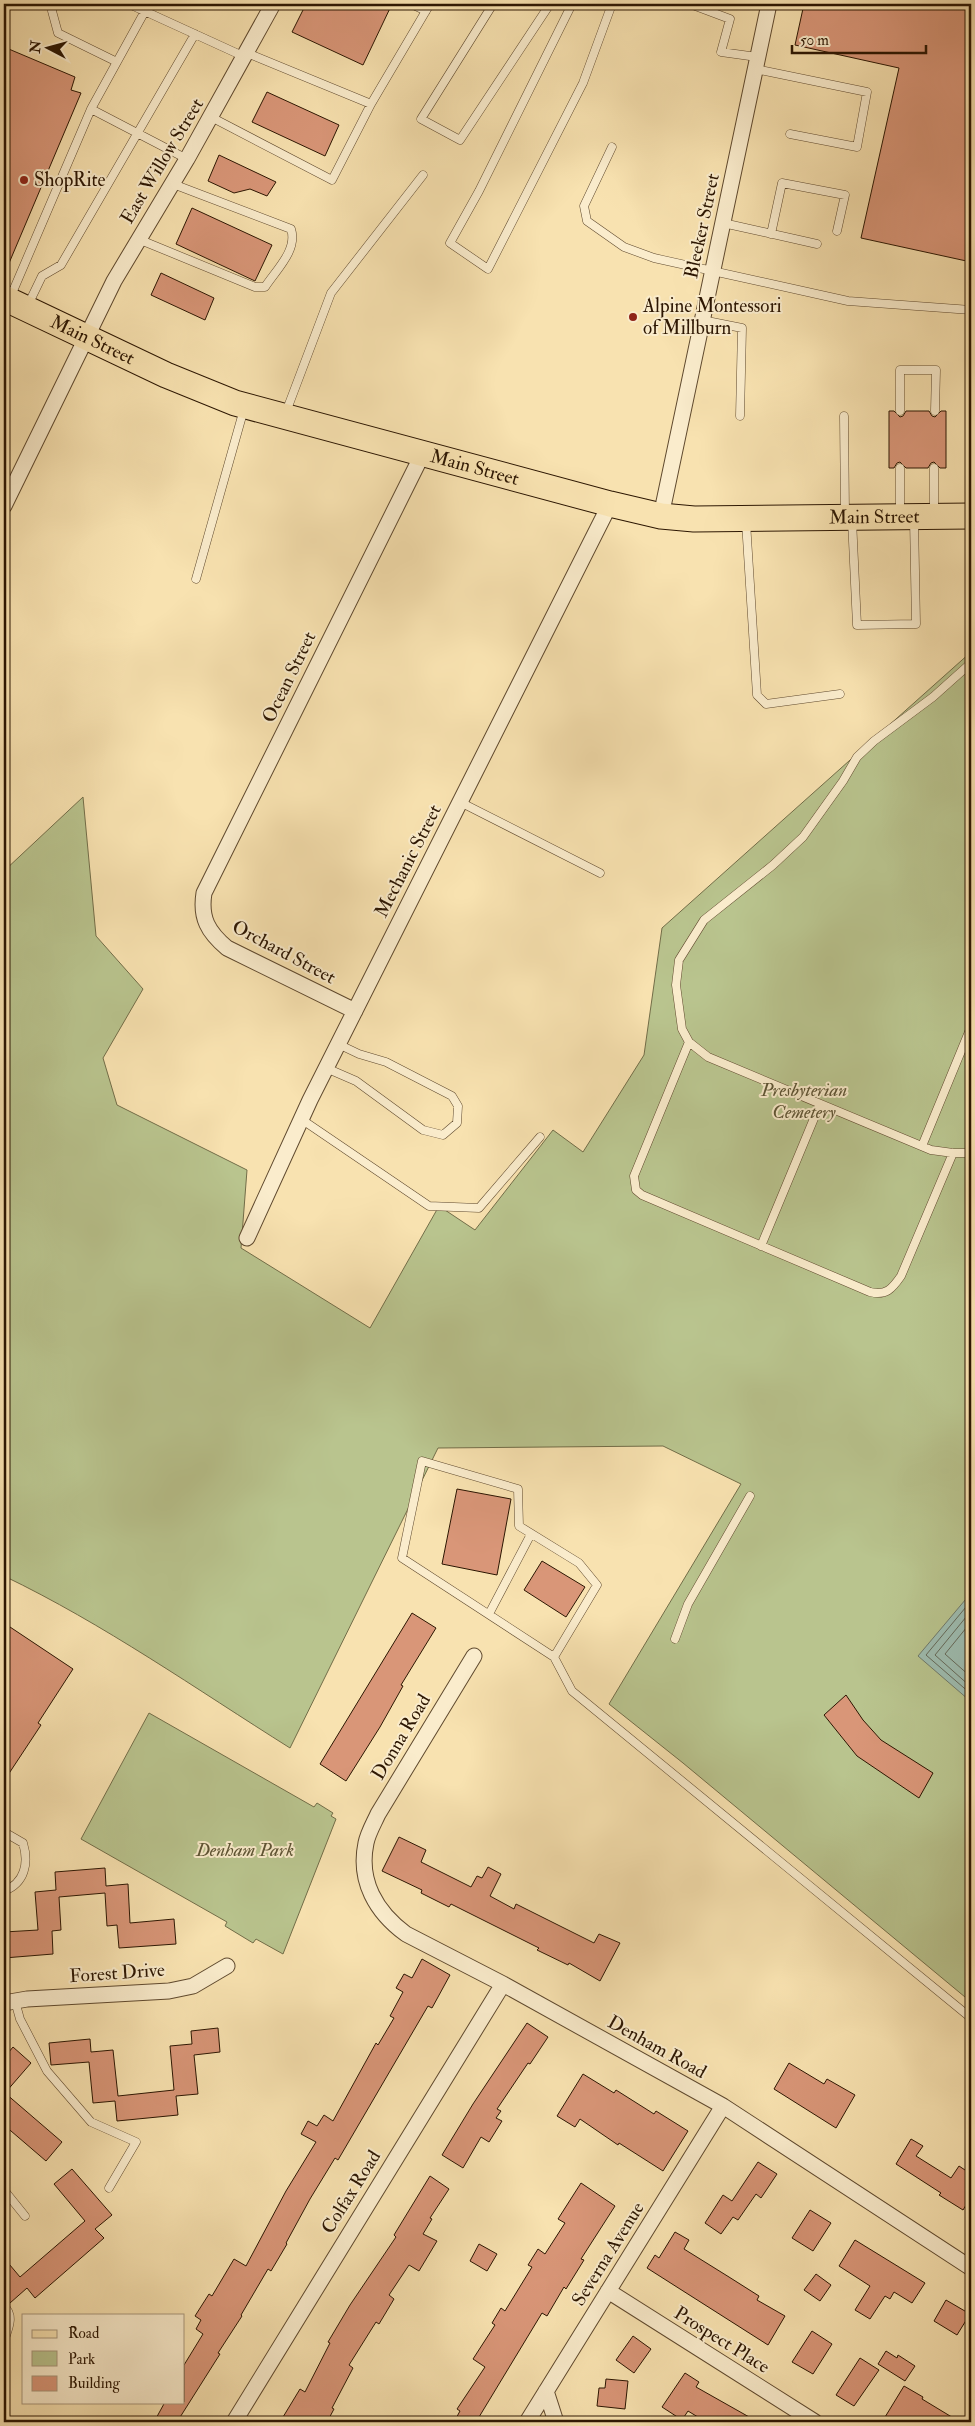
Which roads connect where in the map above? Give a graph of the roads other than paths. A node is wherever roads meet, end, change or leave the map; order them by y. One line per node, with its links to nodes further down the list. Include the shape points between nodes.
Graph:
1 (54, 4): 15 (lane, via 52,11 58,33)
2 (129, 4): 12 (lane)
3 (411, 4): 11 (lane)
4 (493, 4): 5 (lane, via 421,119 460,140)
5 (550, 4)
6 (572, 4): 7 (lane, via 450,243 488,269 583,83)
7 (612, 4)
8 (690, 4): 16 (lane, via 730,19 721,52)
9 (769, 4): 16 (street, Bleeker Street)
10 (270, 5): 14 (street, East Willow Street)
11 (428, 7): 17 (lane)
12 (145, 10): 13 (lane); 15 (lane)
13 (195, 34): 14 (lane); 20 (lane)
14 (246, 55): 17 (lane); 19 (street, East Willow Street)
15 (117, 62): 18 (lane)
16 (756, 63): 21 (lane, via 867,92 857,147); 26 (street, Bleeker Street)
17 (371, 104): 19 (lane, via 332,180)
18 (91, 109): 20 (lane); 32 (lane)
19 (210, 117): 23 (street, East Willow Street)
20 (136, 132): 23 (lane); 32 (lane, via 61,265 42,276)
21 (790, 134)
22 (612, 147): 31 (lane, via 584,206 587,221 624,247 654,258)
23 (187, 159): 25 (street, East Willow Street)
24 (423, 175): 39 (lane, via 331,293)
25 (172, 184): 29 (street, East Willow Street); 29 (lane, via 291,230 294,239 291,248 264,287 255,287)
26 (723, 223): 28 (lane); 31 (street, Bleeker Street)
27 (838, 231): 28 (lane, via 845,196 782,183)
28 (771, 234): 30 (lane)
29 (138, 239): 35 (street, East Willow Street)
30 (817, 244)
31 (713, 271): 33 (lane, via 848,300); 34 (street, Bleeker Street)
32 (13, 303): 35 (main road, Main Street)
33 (971, 310)
34 (702, 320): 40 (lane, via 742,328); 47 (street, Bleeker Street)
35 (85, 338): 36 (main road, Main Street, via 166,375); 46 (street, East Willow Street)
36 (245, 405): 39 (main road, Main Street); 52 (lane)
37 (900, 411): 38 (lane, via 900,370 936,370)
38 (935, 411)
39 (284, 416): 42 (main road, Main Street)
40 (740, 416)
41 (844, 416): 50 (lane)
42 (422, 455): 45 (main road, Main Street); 57 (street, Ocean Street, via 204,893)
43 (900, 468): 49 (lane)
44 (934, 468): 49 (lane)
45 (610, 504): 47 (main road, Main Street); 55 (street, Mechanic Street)
46 (4, 506)
47 (661, 516): 51 (main road, Main Street)
48 (971, 516): 49 (main road, Main Street)
49 (916, 517): 50 (main road, Main Street); 50 (lane, via 916,624 857,625)
50 (849, 519): 51 (main road, Main Street)
51 (745, 520): 54 (lane, via 756,695 766,704)
52 (196, 579)
53 (971, 662): 60 (lane, via 933,697 857,757 803,837 704,920 679,960 676,985 682,1029)
54 (840, 694)
55 (460, 802): 56 (lane); 58 (street, Mechanic Street)
56 (600, 873)
57 (204, 920): 58 (street, Orchard Street, via 212,936 227,948)
58 (355, 1011): 61 (street, Mechanic Street)
59 (971, 1027): 66 (lane)
60 (688, 1042): 63 (lane, via 708,1057); 70 (lane, via 634,1176 636,1190)
61 (338, 1044): 62 (street, Mechanic Street); 62 (lane, via 386,1062 452,1096 458,1106 457,1123 443,1136 423,1130 356,1081)
62 (326, 1068): 64 (street, Mechanic Street)
63 (820, 1104): 66 (lane); 70 (lane)
64 (301, 1119): 65 (lane, via 429,1206 479,1208); 69 (street, Mechanic Street)
65 (540, 1137)
66 (922, 1146): 68 (lane)
67 (971, 1153): 68 (lane)
68 (953, 1154): 70 (lane, via 901,1276 888,1292 870,1292)
69 (247, 1238)
70 (761, 1246)
71 (750, 1496): 74 (lane, via 688,1604)
72 (531, 1534): 73 (lane); 73 (lane, via 519,1526 518,1489 422,1461 402,1558); 76 (lane, via 579,1563 598,1585)
73 (489, 1614): 76 (lane)
74 (675, 1639)
75 (474, 1656): 78 (street, Donna Road, via 378,1814)
76 (554, 1657): 83 (lane, via 572,1691)
77 (4, 1832): 79 (lane, via 23,1843 27,1856 25,1872)
78 (366, 1841): 81 (street, Denham Road, via 366,1879 376,1903 392,1923 406,1934)
79 (4, 1891)
80 (227, 1966): 82 (street, Forest Drive, via 185,1988)
81 (503, 1984): 84 (street, Denham Road); 93 (street, Colfax Road)
82 (10, 2002): 85 (lane, via 47,2071 91,2122 136,2142)
83 (971, 2018)
84 (723, 2106): 88 (street, Denham Road); 89 (street, Severna Avenue)
85 (109, 2188)
86 (4, 2190): 87 (lane)
87 (25, 2216)
88 (971, 2268)
89 (608, 2292): 92 (street, Severna Avenue); 96 (street, Prospect Place)
90 (4, 2306): 91 (lane, via 11,2322)
91 (4, 2340)
92 (546, 2391): 94 (street, Severna Avenue); 95 (street)
93 (234, 2422)
94 (527, 2422)
95 (556, 2422)
96 (815, 2422)

